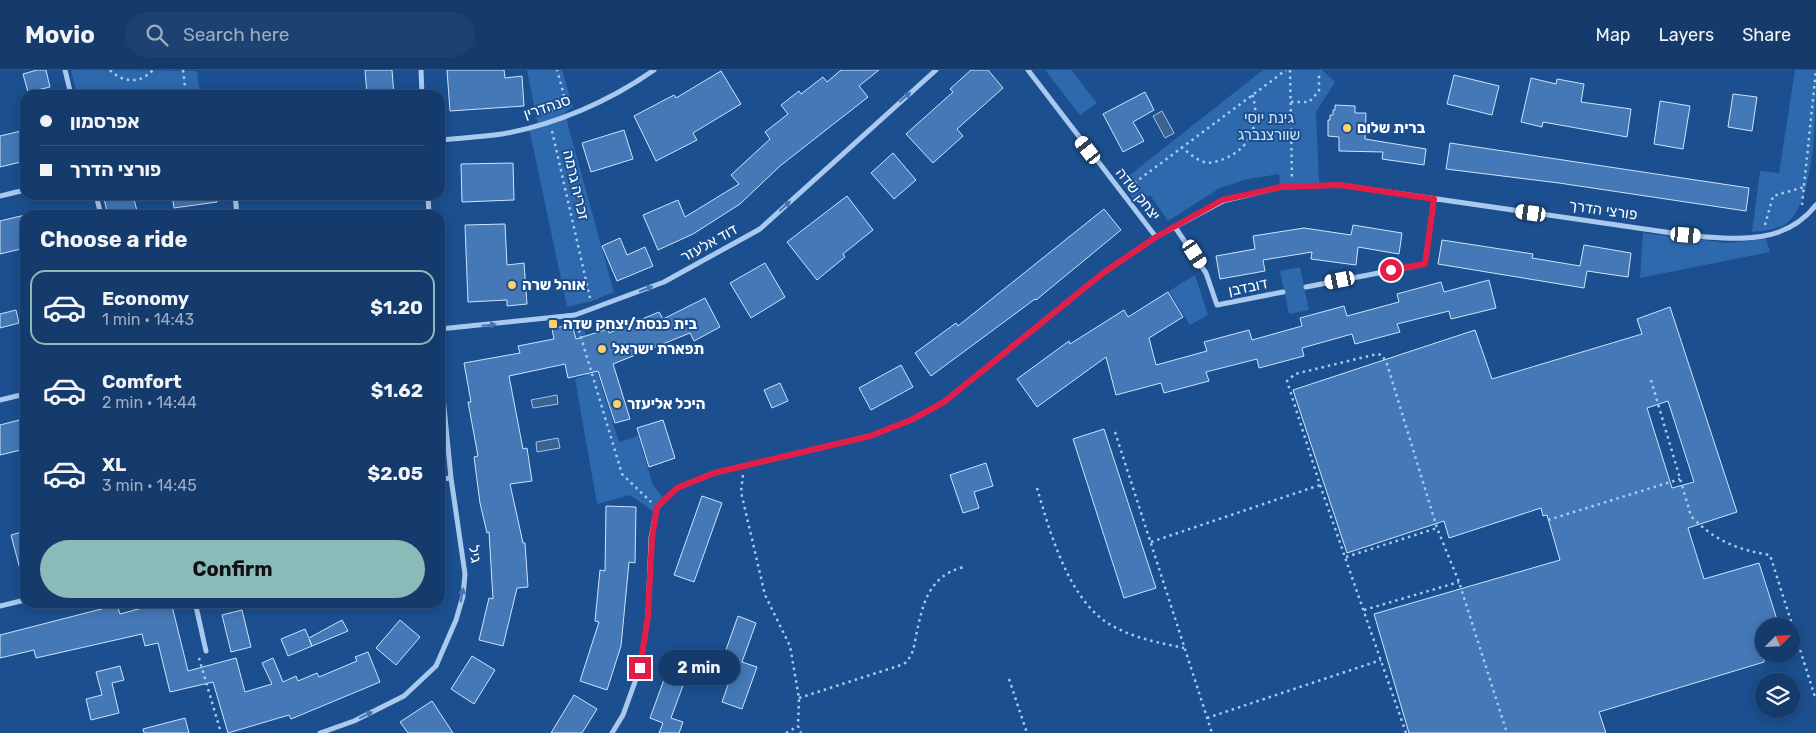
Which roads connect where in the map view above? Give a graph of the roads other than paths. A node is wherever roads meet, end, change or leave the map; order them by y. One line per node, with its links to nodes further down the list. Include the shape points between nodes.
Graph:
1 (65, 70): 6 (street)
2 (421, 70): 7 (street)
3 (654, 70): 8 (street, סנהדרין, via 630,87 550,122 501,134)
4 (936, 70): 17 (street, דוד אלעזר, one-way to 4, via 575,315 664,282 760,228)
5 (1028, 70): 14 (street, יצחק שדה)
6 (71, 90)
7 (422, 90)
8 (445, 140)
9 (20, 191): 10 (street)
10 (0, 196)
11 (1434, 199): 12 (street, פורצי הדרך, via 1728,239 1762,237 1790,229); 13 (street, פורצי הדרך, via 1340,185 1281,187 1222,200); 15 (street, via 1425,264)
12 (1816, 205)
13 (1175, 226): 14 (street, פורצי הדרך); 16 (street, דובדבן, via 1206,273 1217,306)
14 (1156, 237): 28 (street, פורצי הדרך, via 1103,273 944,402 911,420 870,436 714,473 677,488 657,507 640,668 623,715)
15 (1306, 287)
16 (1283, 292)
17 (445, 328)
18 (20, 395): 19 (street)
19 (0, 400)
20 (445, 417): 21 (street, גיל)
21 (451, 478): 22 (street); 27 (street, גיל, one-way to 21, via 354,721 404,696 436,666 456,620 465,574)
22 (445, 479)
23 (20, 601): 24 (street)
24 (0, 606)
25 (196, 608): 26 (street)
26 (206, 651)
27 (320, 733)
28 (612, 733)

